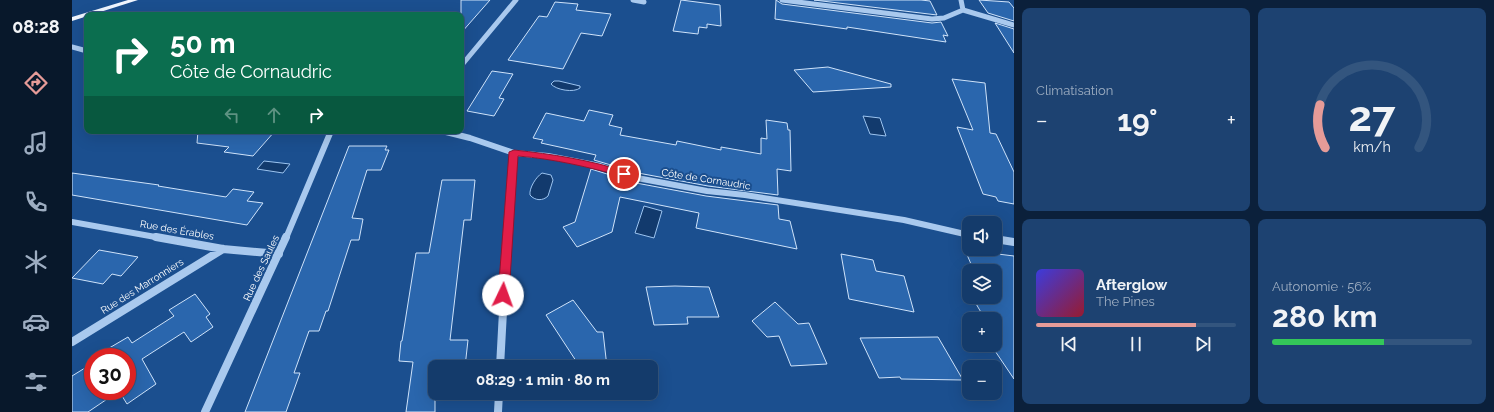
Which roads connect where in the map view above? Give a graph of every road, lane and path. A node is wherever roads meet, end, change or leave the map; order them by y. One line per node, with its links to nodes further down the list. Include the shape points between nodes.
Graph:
1 (135, 0): 8 (main road)
2 (516, 0): 14 (street)
3 (633, 0): 6 (street)
4 (782, 0): 7 (street, via 932,19 944,18)
5 (961, 0): 7 (street)
6 (644, 2)
7 (963, 10): 11 (street)
8 (95, 12)
9 (84, 15): 10 (main road)
10 (72, 19)
11 (1014, 25)
12 (72, 47): 13 (street)
13 (84, 50)
14 (464, 62)
15 (330, 134): 23 (street, Rue des Saules)
16 (454, 134): 17 (street, Côte de Cornaudric)
17 (514, 152): 19 (street, Côte de Cornaudric, via 600,166 637,178 707,192 745,195 904,220); 25 (street)
18 (72, 222): 22 (street, Rue des Érables)
19 (962, 233)
20 (1002, 240): 21 (street)
21 (1014, 242)
22 (223, 249): 23 (street, Rue des Érables); 24 (street, Rue des Marronniers)
23 (279, 254): 27 (street, Rue des Saules)
24 (72, 342)
25 (500, 360)
26 (499, 400): 28 (street)
27 (205, 412)
28 (498, 412)

